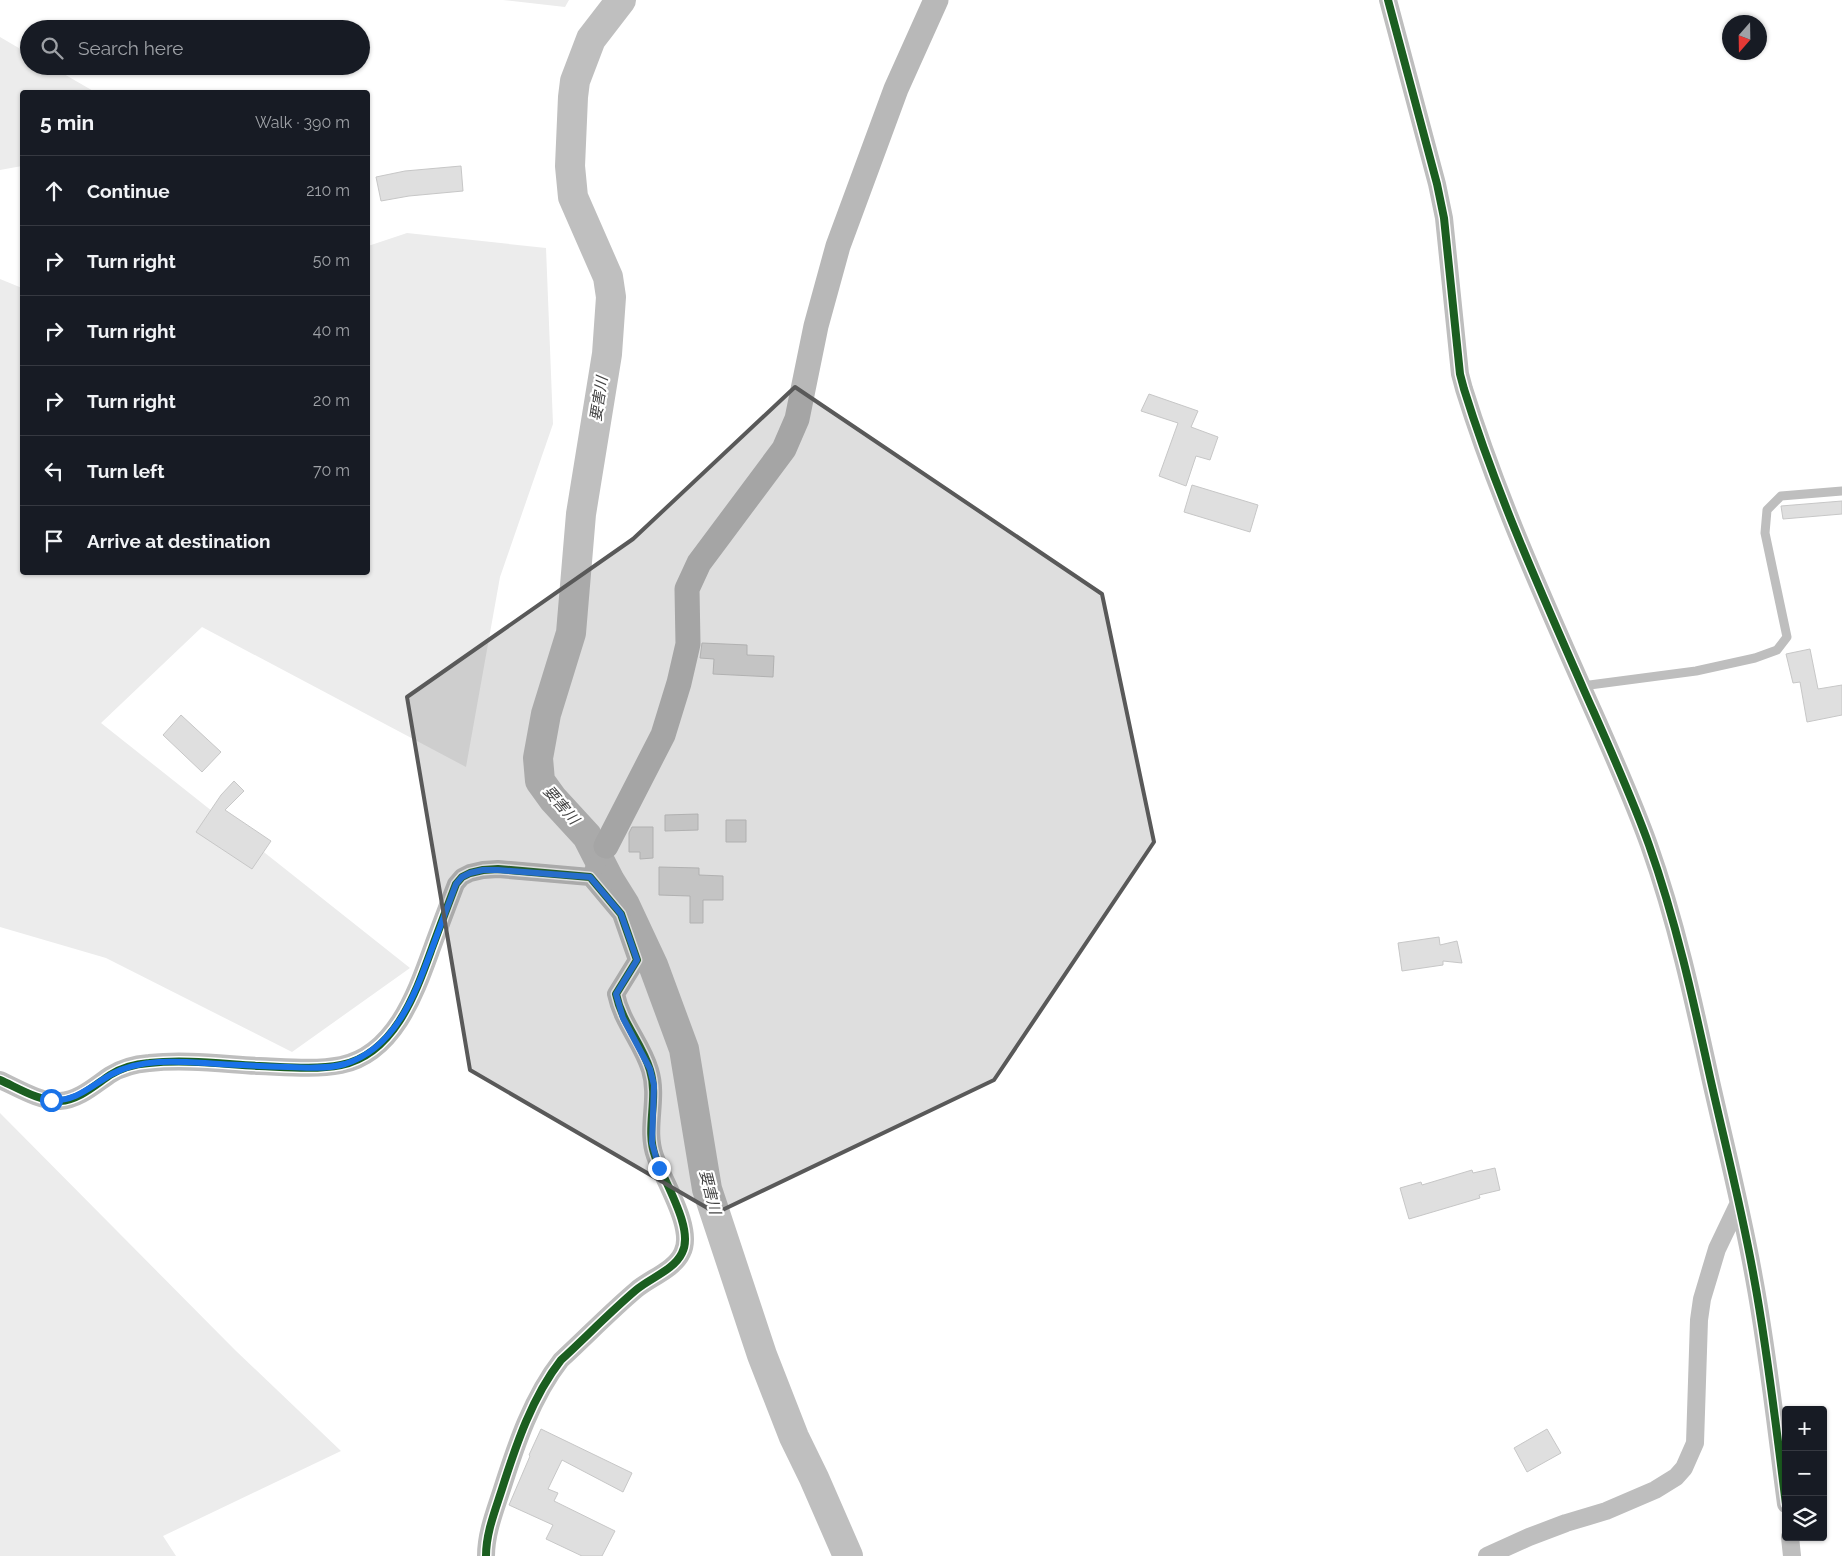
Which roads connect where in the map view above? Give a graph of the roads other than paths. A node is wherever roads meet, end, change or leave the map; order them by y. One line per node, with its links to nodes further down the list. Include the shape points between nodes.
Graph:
1 (936, 0): 5 (street, via 896,90 838,246 816,326 797,419 784,449 699,563 688,589 688,644 663,735)
2 (1388, 0): 4 (street, via 1444,218 1462,382 1500,493)
3 (1842, 491): 4 (lane, via 1782,496 1767,510 1765,534 1787,637 1777,650 1696,671)
4 (1582, 686): 7 (street, via 1649,844 1669,904 1695,1003)
5 (599, 861): 6 (street, via 476,871 462,877 456,884 403,1016 374,1049 343,1065 289,1067 146,1063 122,1070 85,1093 61,1101 44,1099); 10 (street, via 637,960 616,994 623,1018 650,1069 654,1085 652,1143 659,1168 679,1212 685,1244 674,1262 634,1291 552,1372 511,1462 491,1525)
6 (0, 1080)
7 (1738, 1205): 8 (street, via 1762,1321); 11 (street, via 1717,1249 1702,1300 1695,1443 1684,1468 1655,1490 1606,1511 1529,1536)
8 (1785, 1496)
9 (1790, 1541): 12 (street)
10 (486, 1556)
11 (1486, 1556)
12 (1792, 1556)

